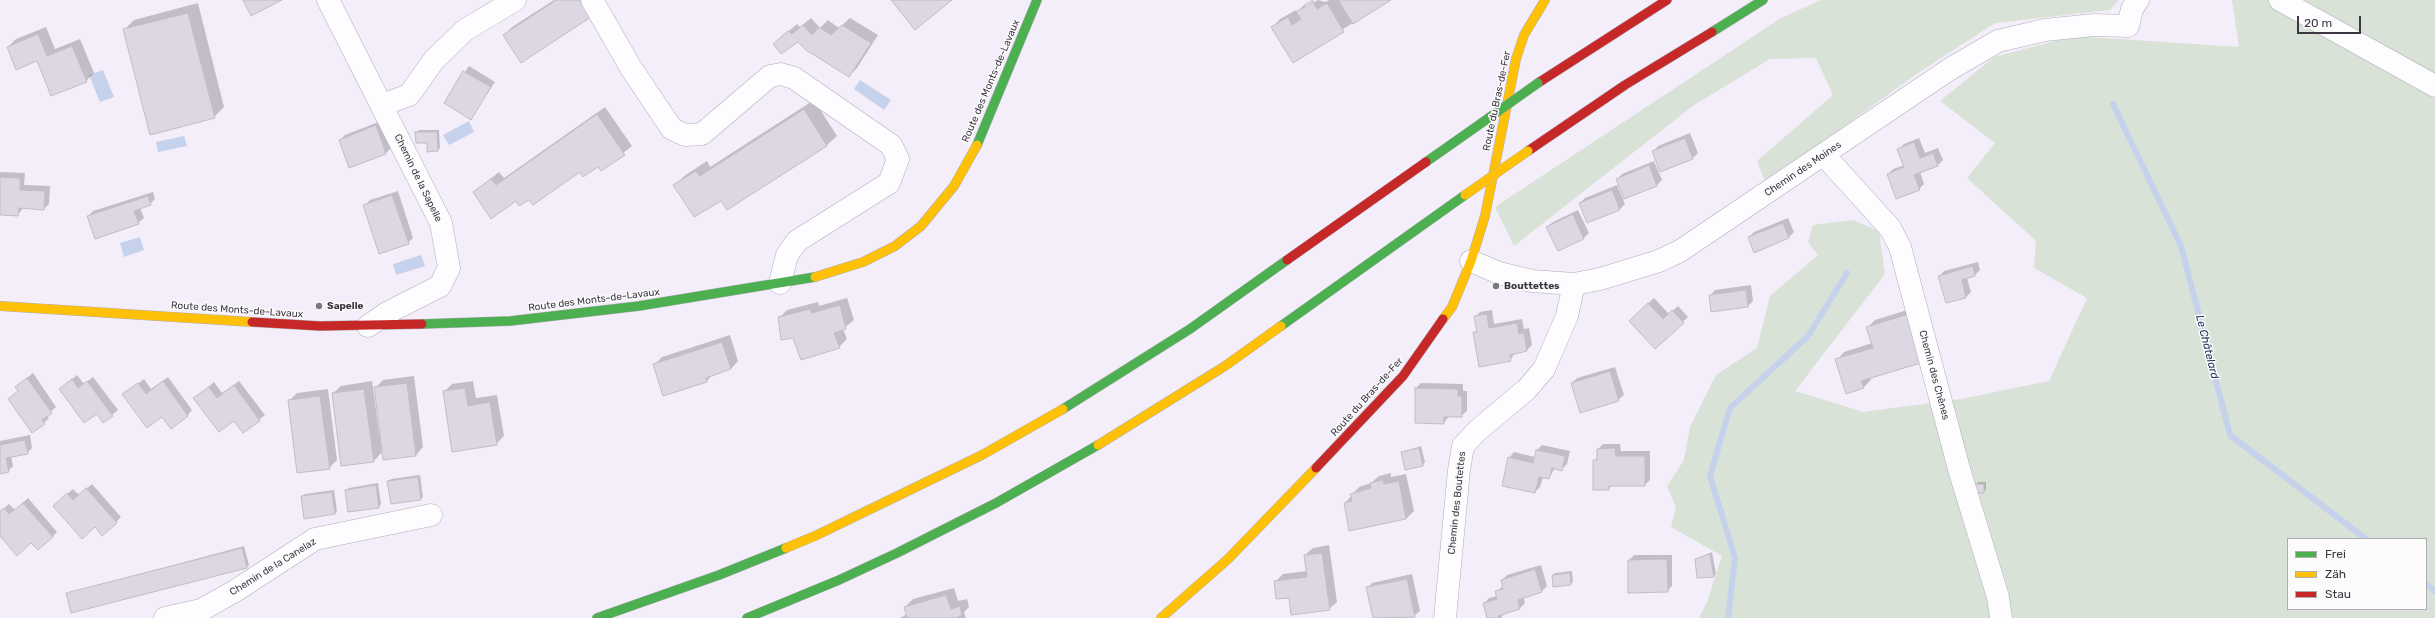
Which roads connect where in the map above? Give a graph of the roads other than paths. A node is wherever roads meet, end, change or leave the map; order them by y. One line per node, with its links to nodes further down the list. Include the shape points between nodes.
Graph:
1 (328, 0): 11 (street, Chemin de la Sapelle)
2 (515, 0): 11 (street, via 465,30 434,60 409,95)
3 (592, 0): 14 (street, via 631,68 672,129 685,136 702,134 770,76 781,74 794,78 891,145 898,159 890,183 797,241 787,255)
4 (1037, 0): 14 (main road, Route des Monts-de-Lavaux, via 978,145 954,186 921,226 895,246 863,262 821,276)
5 (1545, 0): 13 (main road, Route du Bras-de-Fer, via 1524,35 1516,59 1485,216)
6 (1667, 0): 20 (main road, bridge, via 1538,84 1190,328 1093,392 925,484 817,535 718,575)
7 (1764, 0): 21 (main road, bridge, via 1625,85 1225,366 1082,455 904,550)
8 (2138, 0): 12 (street, Chemin des Moines, via 2132,9 2128,26 2094,25 2052,29 1998,41 1950,69)
9 (2280, 0): 10 (street)
10 (2435, 86)
11 (382, 105): 17 (street, Chemin de la Sapelle, via 441,224 449,268 440,286)
12 (1824, 155): 15 (street, Chemin des Moines, via 1680,251 1635,269); 24 (street, Chemin des Chênes, via 1890,228 1900,247 1959,469 1998,597)
13 (1470, 261): 15 (street, Chemin des Moines, via 1499,273 1532,281); 22 (main road, Route du Bras-de-Fer, via 1452,307 1402,376 1276,512 1228,559)
14 (780, 283): 17 (main road, Route des Monts-de-Lavaux, via 639,306 510,321)
15 (1574, 284): 23 (street, Chemin des Boutettes, via 1567,316 1544,370 1527,389 1463,446 1458,470)
16 (0, 306): 17 (main road, Route des Monts-de-Lavaux, via 320,326)
17 (368, 326)
18 (431, 515): 19 (street, Chemin de la Canelaz, via 315,539 236,591 201,610)
19 (165, 618)
20 (597, 618)
21 (746, 618)
22 (1161, 618)
23 (1445, 618)
24 (2000, 618)

